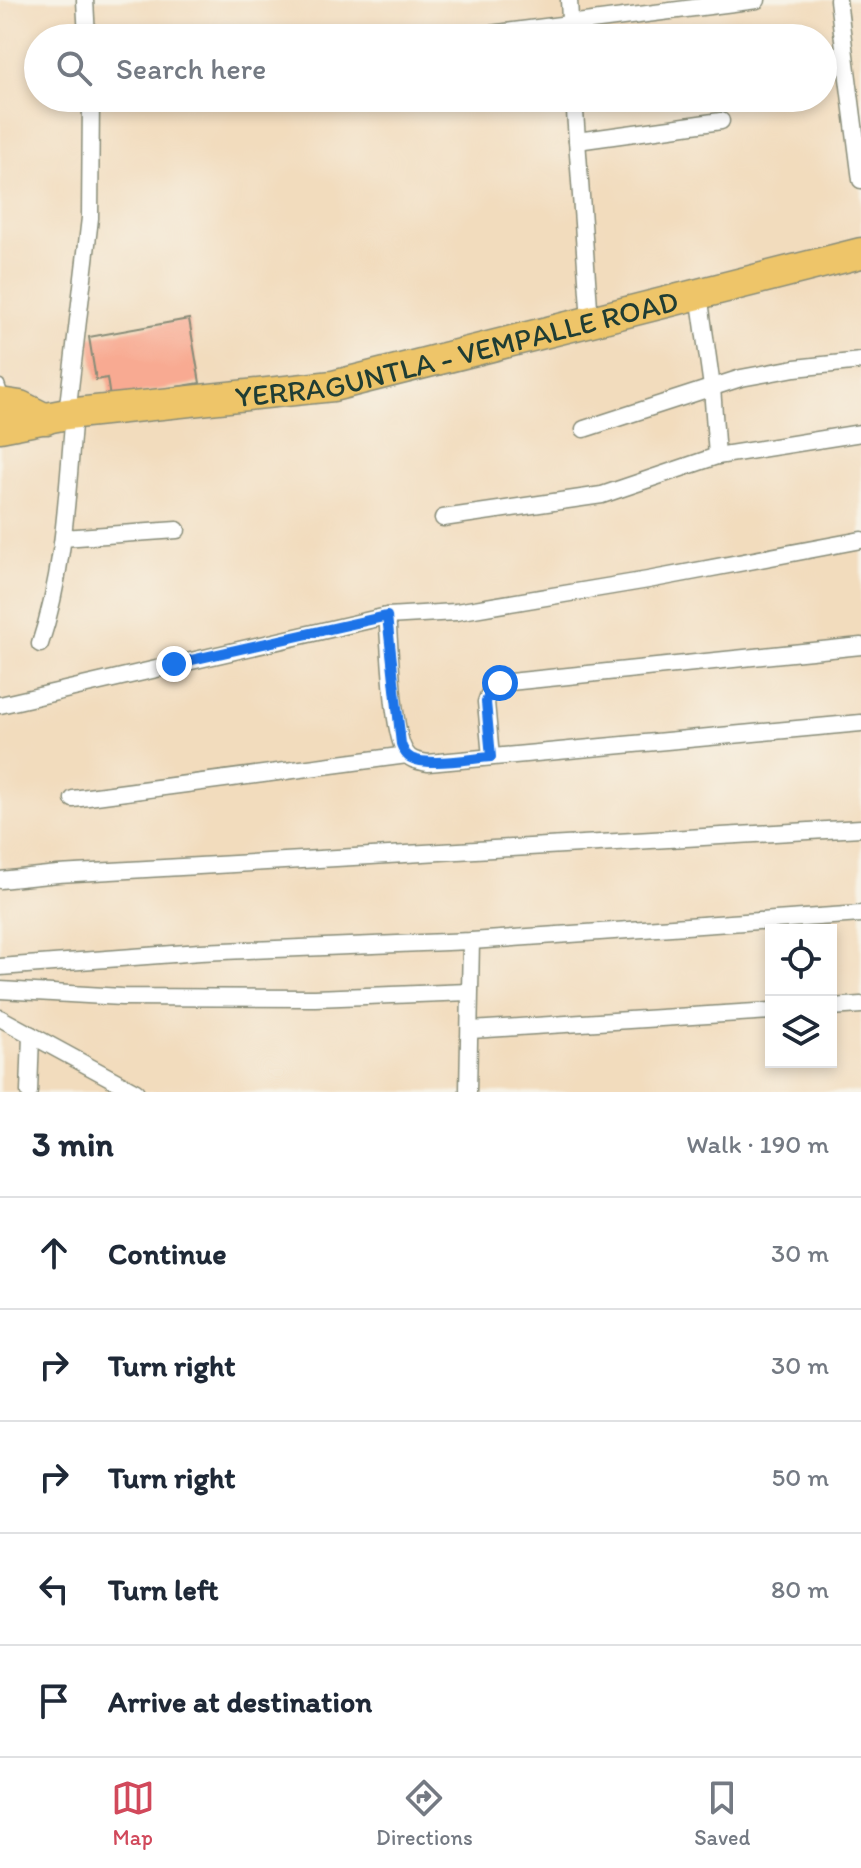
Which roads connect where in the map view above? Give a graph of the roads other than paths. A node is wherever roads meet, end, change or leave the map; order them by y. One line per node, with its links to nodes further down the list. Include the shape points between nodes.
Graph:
1 (85, 0): 5 (street)
2 (569, 0): 6 (street)
3 (757, 0): 7 (street)
4 (838, 0): 12 (street)
5 (86, 24)
6 (570, 24)
7 (618, 24)
8 (91, 112): 19 (street, via 90,218)
9 (575, 112): 11 (street)
10 (721, 121): 11 (street)
11 (577, 141): 15 (street)
12 (861, 180)
13 (861, 253): 14 (highway, YERRAGUNTLA - VEMPALLE ROAD)
14 (699, 294): 15 (highway, YERRAGUNTLA - VEMPALLE ROAD); 17 (street)
15 (590, 321): 19 (highway, YERRAGUNTLA - VEMPALLE ROAD, via 333,386)
16 (861, 361): 17 (street, via 764,373)
17 (712, 387): 20 (street); 22 (street)
18 (2, 405): 19 (highway, YERRAGUNTLA - VEMPALLE ROAD)
19 (62, 415): 25 (street)
20 (584, 429)
21 (861, 433): 22 (street)
22 (717, 456): 23 (street, via 602,495)
23 (443, 518)
24 (177, 530): 25 (street)
25 (63, 538): 28 (street, via 56,590)
26 (861, 540): 27 (street, via 456,612)
27 (387, 616): 30 (street); 32 (street, via 398,733)
28 (40, 644)
29 (861, 646): 33 (street, via 500,683 486,702)
30 (0, 705)
31 (861, 723): 33 (street)
32 (407, 755): 33 (street, via 428,763); 34 (street)
33 (491, 757)
34 (73, 799)
35 (861, 828): 36 (street)
36 (0, 880)
37 (861, 914): 38 (street)
38 (471, 941): 39 (street); 41 (street)
39 (0, 967)
40 (0, 990): 41 (street, via 300,998)
41 (469, 992): 46 (street)
42 (861, 1005): 43 (street)
43 (837, 1007)
44 (765, 1011): 46 (street)
45 (0, 1018): 47 (street)
46 (471, 1030): 50 (street)
47 (31, 1035): 48 (street); 49 (street)
48 (29, 1092)
49 (136, 1092)
50 (468, 1092)

